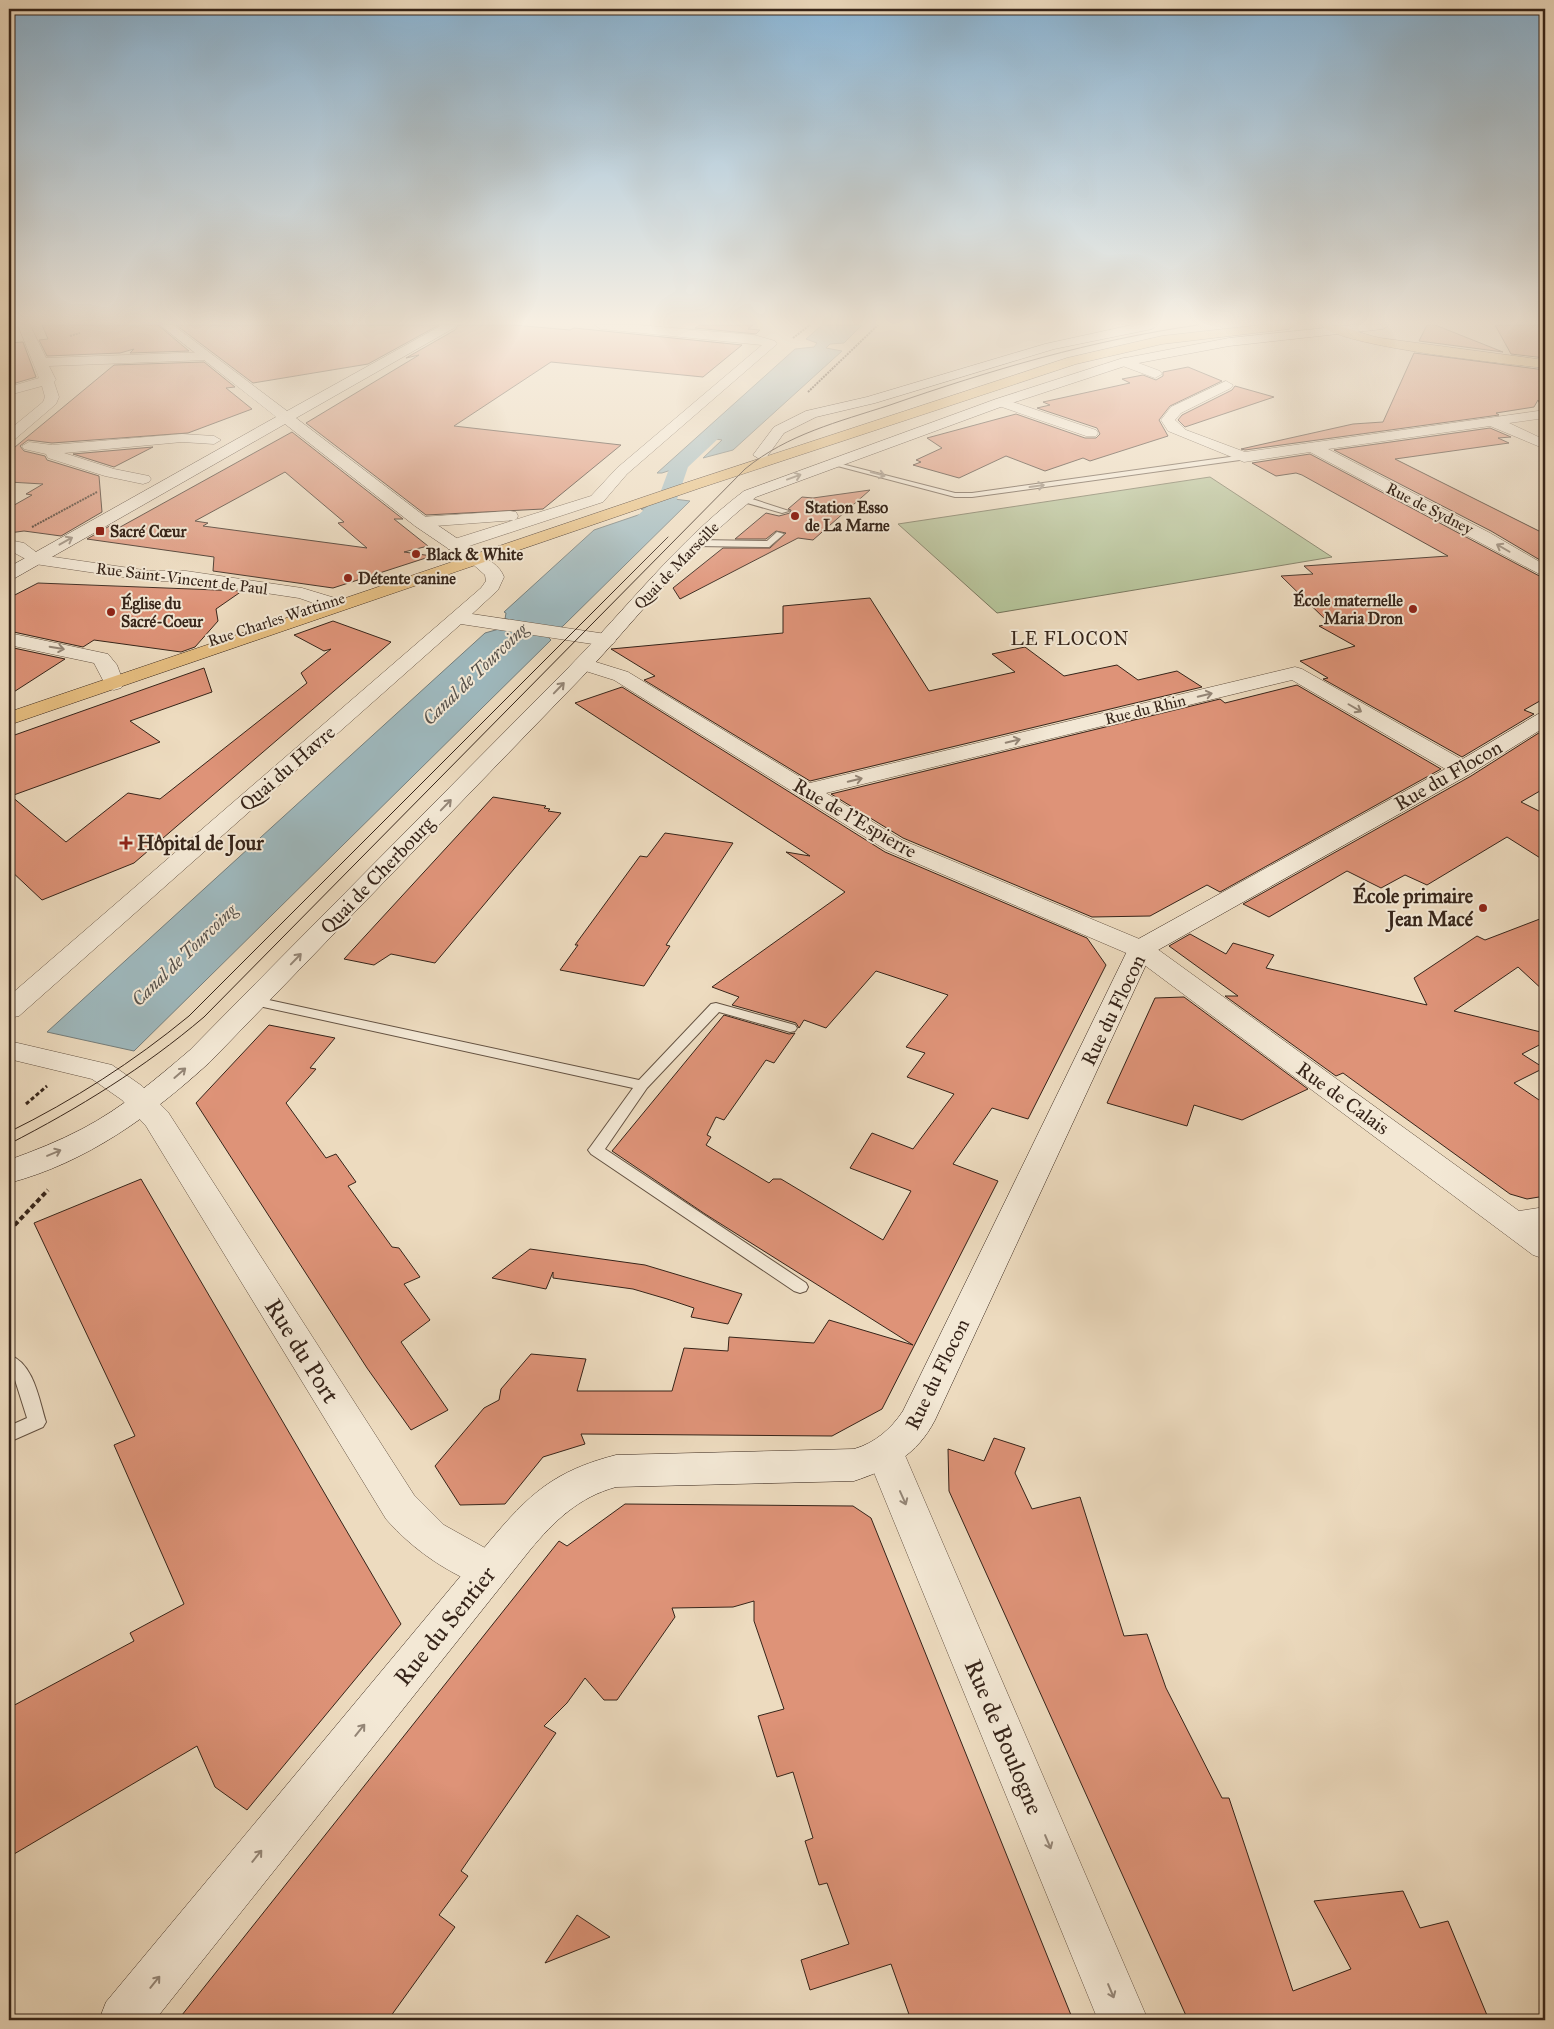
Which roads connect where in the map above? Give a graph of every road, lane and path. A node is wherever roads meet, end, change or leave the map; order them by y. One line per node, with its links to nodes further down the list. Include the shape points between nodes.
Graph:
1 (30, 420): 16 (street)
2 (251, 420): 17 (street)
3 (283, 420): 40 (street, one-way to 3)
4 (288, 420): 35 (street)
5 (683, 420): 34 (street, via 622,471 597,499)
6 (798, 420): 15 (street)
7 (880, 420): 21 (main road)
8 (888, 420): 21 (main road)
9 (951, 420): 26 (street)
10 (1052, 420): 14 (street)
11 (1168, 420): 25 (street, via 1181,433)
12 (1501, 420): 13 (street)
13 (1491, 421): 18 (street); 20 (street)
14 (1091, 433)
15 (773, 436): 21 (street, via 776,443); 24 (street)
16 (9, 438)
17 (214, 440): 19 (street, via 182,438); 23 (street)
18 (1545, 445)
19 (106, 446): 22 (street); 27 (street, via 78,454 74,458)
20 (1312, 447): 25 (street); 41 (street, Rue de Sydney, one-way to 20, via 1484,536)
21 (796, 449): 24 (main road); 26 (street); 30 (main road)
22 (18, 450): 27 (street)
23 (190, 453)
24 (761, 455): 30 (main road)
25 (1244, 457): 26 (lane, one-way to 25, via 955,495 972,495)
26 (834, 461): 32 (street, one-way to 26)
27 (77, 462): 29 (street)
28 (159, 470): 29 (street)
29 (143, 479): 31 (street)
30 (699, 479): 39 (main road, Rue Charles Wattinne, via 657,489); 39 (main road, Rue Charles Wattinne, via 645,502)
31 (117, 493)
32 (747, 496): 33 (lane); 37 (street, Quai de Marseille)
33 (785, 511)
34 (554, 513): 35 (street); 39 (street)
35 (421, 522): 39 (street)
36 (780, 534): 37 (lane, via 769,544)
37 (696, 543): 46 (street, Quai de Marseille)
38 (17, 546): 40 (street)
39 (467, 553): 43 (main road, Rue Charles Wattinne); 44 (street, Quai du Havre, via 491,570 496,582); 48 (main road, Rue Charles Wattinne)
40 (35, 559): 42 (street); 43 (street, Rue Saint-Vincent de Paul, via 150,576 186,576 292,591)
41 (1545, 572)
42 (9, 574)
43 (328, 602): 48 (main road, Rue Charles Wattinne)
44 (458, 618): 46 (street); 56 (street, Quai du Havre)
45 (9, 640): 48 (street, one-way to 48, via 95,655 104,661)
46 (606, 640): 47 (street, Quai de Cherbourg)
47 (583, 664): 53 (street, Rue de l'Espierre, via 621,676); 55 (street, Quai de Cherbourg, one-way to 47)
48 (112, 679): 49 (main road, Rue Charles Wattinne); 51 (main road, Rue Charles Wattinne)
49 (9, 708)
50 (1545, 718): 52 (street, Rue du Flocon)
51 (9, 719)
52 (1462, 769): 53 (street, Rue du Rhin, one-way to 52, via 1295,673); 54 (street, Rue du Flocon)
53 (807, 791): 54 (street, Rue de l'Espierre, via 908,851)
54 (1140, 949): 64 (street, Rue de Calais); 70 (street, Rue du Flocon, via 917,1420 899,1445)
55 (255, 1001): 59 (lane); 60 (street, Quai de Cherbourg, one-way to 55, via 205,1052)
56 (9, 1010)
57 (790, 1028): 59 (lane, via 716,1007)
58 (9, 1050): 60 (street, via 102,1072)
59 (642, 1085): 67 (lane, via 596,1150)
60 (142, 1104): 61 (street, Quai de Cherbourg, one-way to 60, via 92,1136); 71 (street, Rue du Port, via 164,1130 400,1507 422,1534)
61 (9, 1172)
62 (55, 1184): 65 (path)
63 (1545, 1218): 64 (street)
64 (1514, 1224): 66 (street, Rue de Calais)
65 (9, 1232)
66 (1545, 1247)
67 (800, 1287)
68 (9, 1362): 69 (lane, via 23,1376 37,1422)
69 (9, 1434)
70 (885, 1453): 71 (street, Rue du Sentier, via 854,1465 642,1469 597,1474 564,1490 548,1503); 73 (street, Rue de Boulogne, one-way to 73)
71 (489, 1571): 72 (street, Rue du Sentier, one-way to 71)
72 (124, 2020)
73 (1123, 2020)

